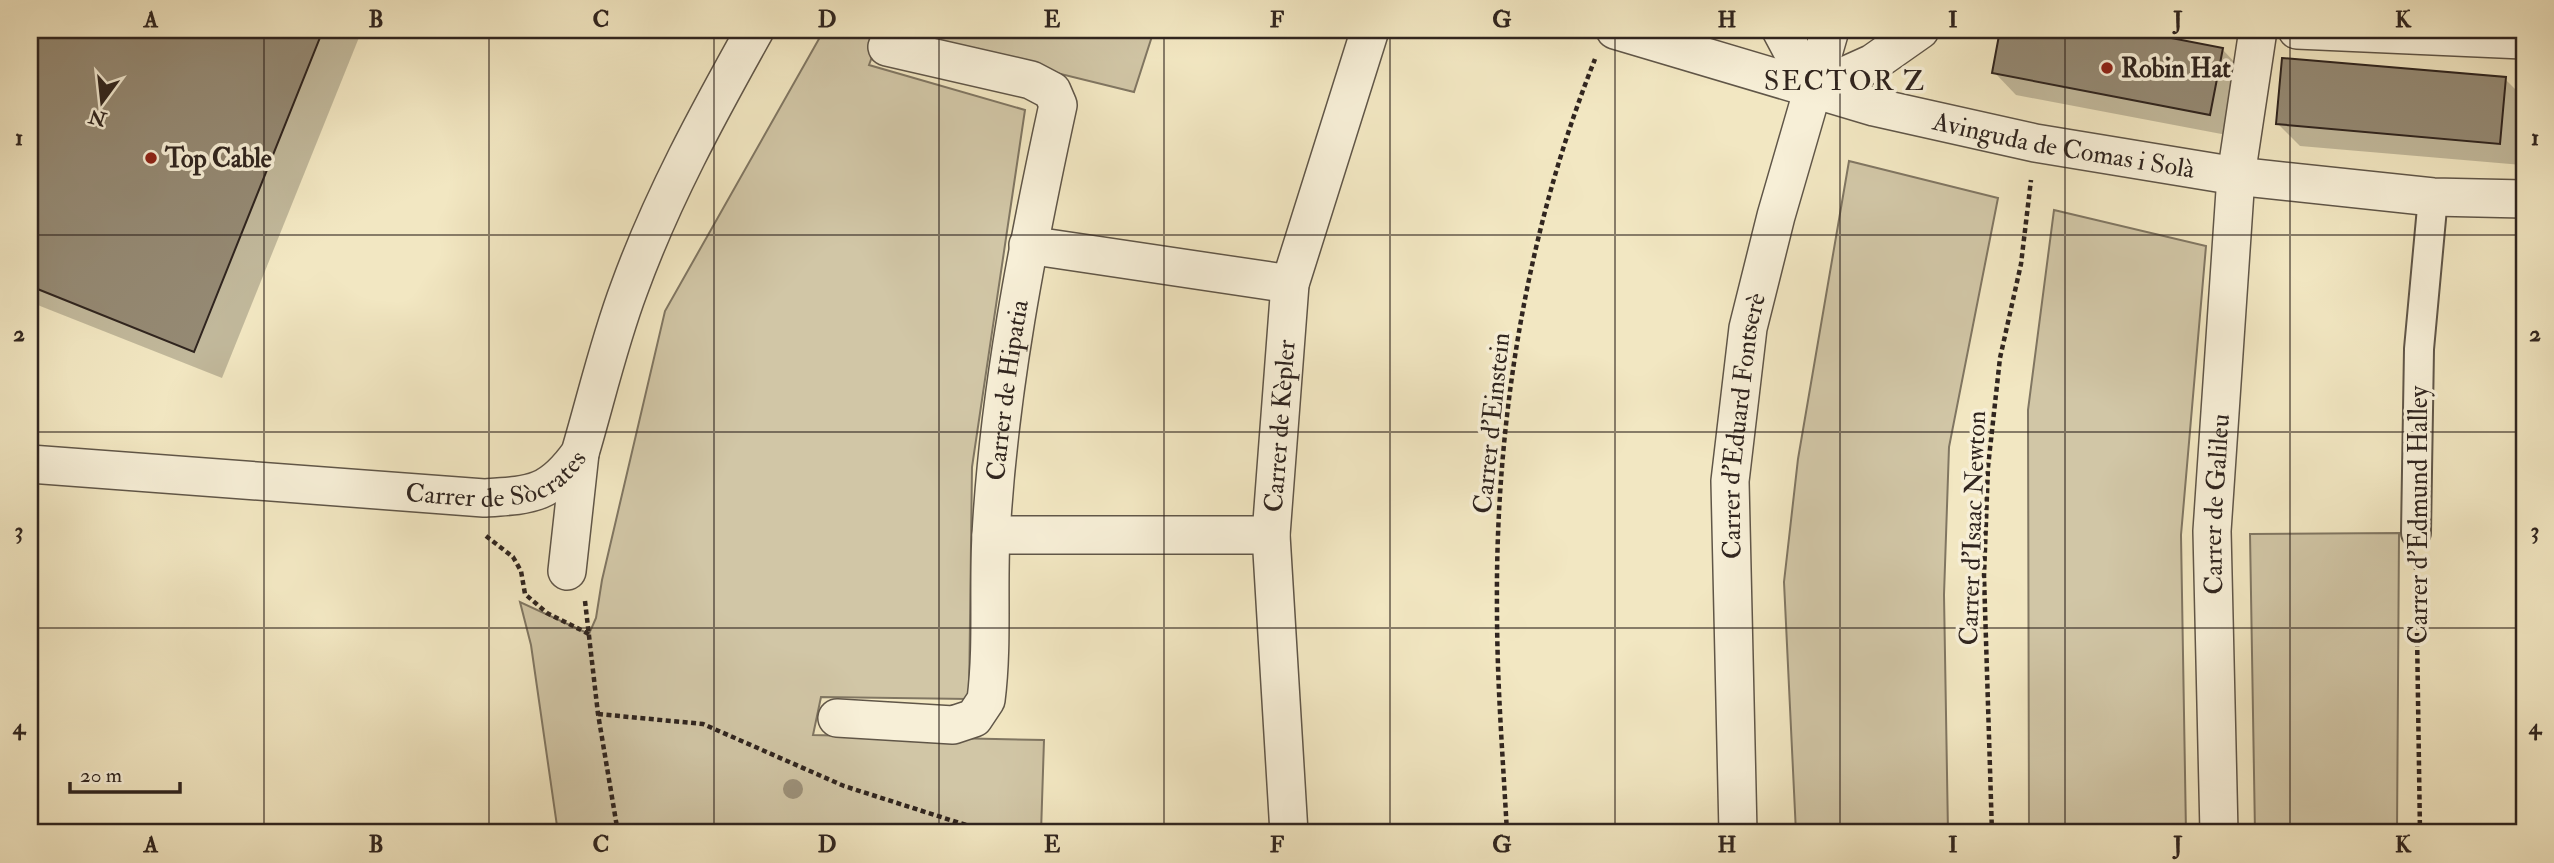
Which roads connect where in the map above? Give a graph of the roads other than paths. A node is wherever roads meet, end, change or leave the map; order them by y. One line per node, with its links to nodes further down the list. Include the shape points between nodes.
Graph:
1 (755, 30): 17 (street, Carrer de Sòcrates, via 704,121 644,249)
2 (1370, 30): 16 (street, Carrer de Kèpler)
3 (1781, 30): 11 (street)
4 (1830, 30): 11 (street, Carrer d'Eduard Fontserè)
5 (1920, 30): 11 (street, via 1873,63)
6 (2258, 30): 12 (street, Carrer de Galileu)
7 (2297, 30): 8 (street)
8 (2524, 37)
9 (1607, 41): 11 (street, Avinguda de Comas i Solà)
10 (887, 47): 15 (street, Carrer de Hipatia, via 1031,80 1052,91 1058,106)
11 (1813, 90): 12 (street, Avinguda de Comas i Solà, via 2035,143); 25 (street, Carrer d'Eduard Fontserè, via 1748,328 1730,481)
12 (2236, 176): 13 (street, Avinguda de Comas i Solà); 26 (street, Carrer de Galileu, via 2212,531)
13 (2433, 197): 14 (street, Avinguda de Comas i Solà); 19 (street, Carrer d'Edmund Halley, via 2419,349)
14 (2524, 199)
15 (1028, 245): 16 (street); 20 (street, Carrer de Hipatia, via 1005,396)
16 (1290, 284): 21 (street, Carrer de Kèpler)
17 (580, 453): 18 (street, Carrer de Sòcrates, via 544,490 484,498); 22 (street)
18 (30, 464)
19 (2416, 533)
20 (991, 535): 21 (street); 23 (street, Carrer de Hipatia, via 989,677 986,700 974,718 953,725)
21 (1272, 536): 24 (street, Carrer de Kèpler)
22 (567, 570)
23 (837, 718)
24 (1289, 833)
25 (1738, 833)
26 (2219, 833)

